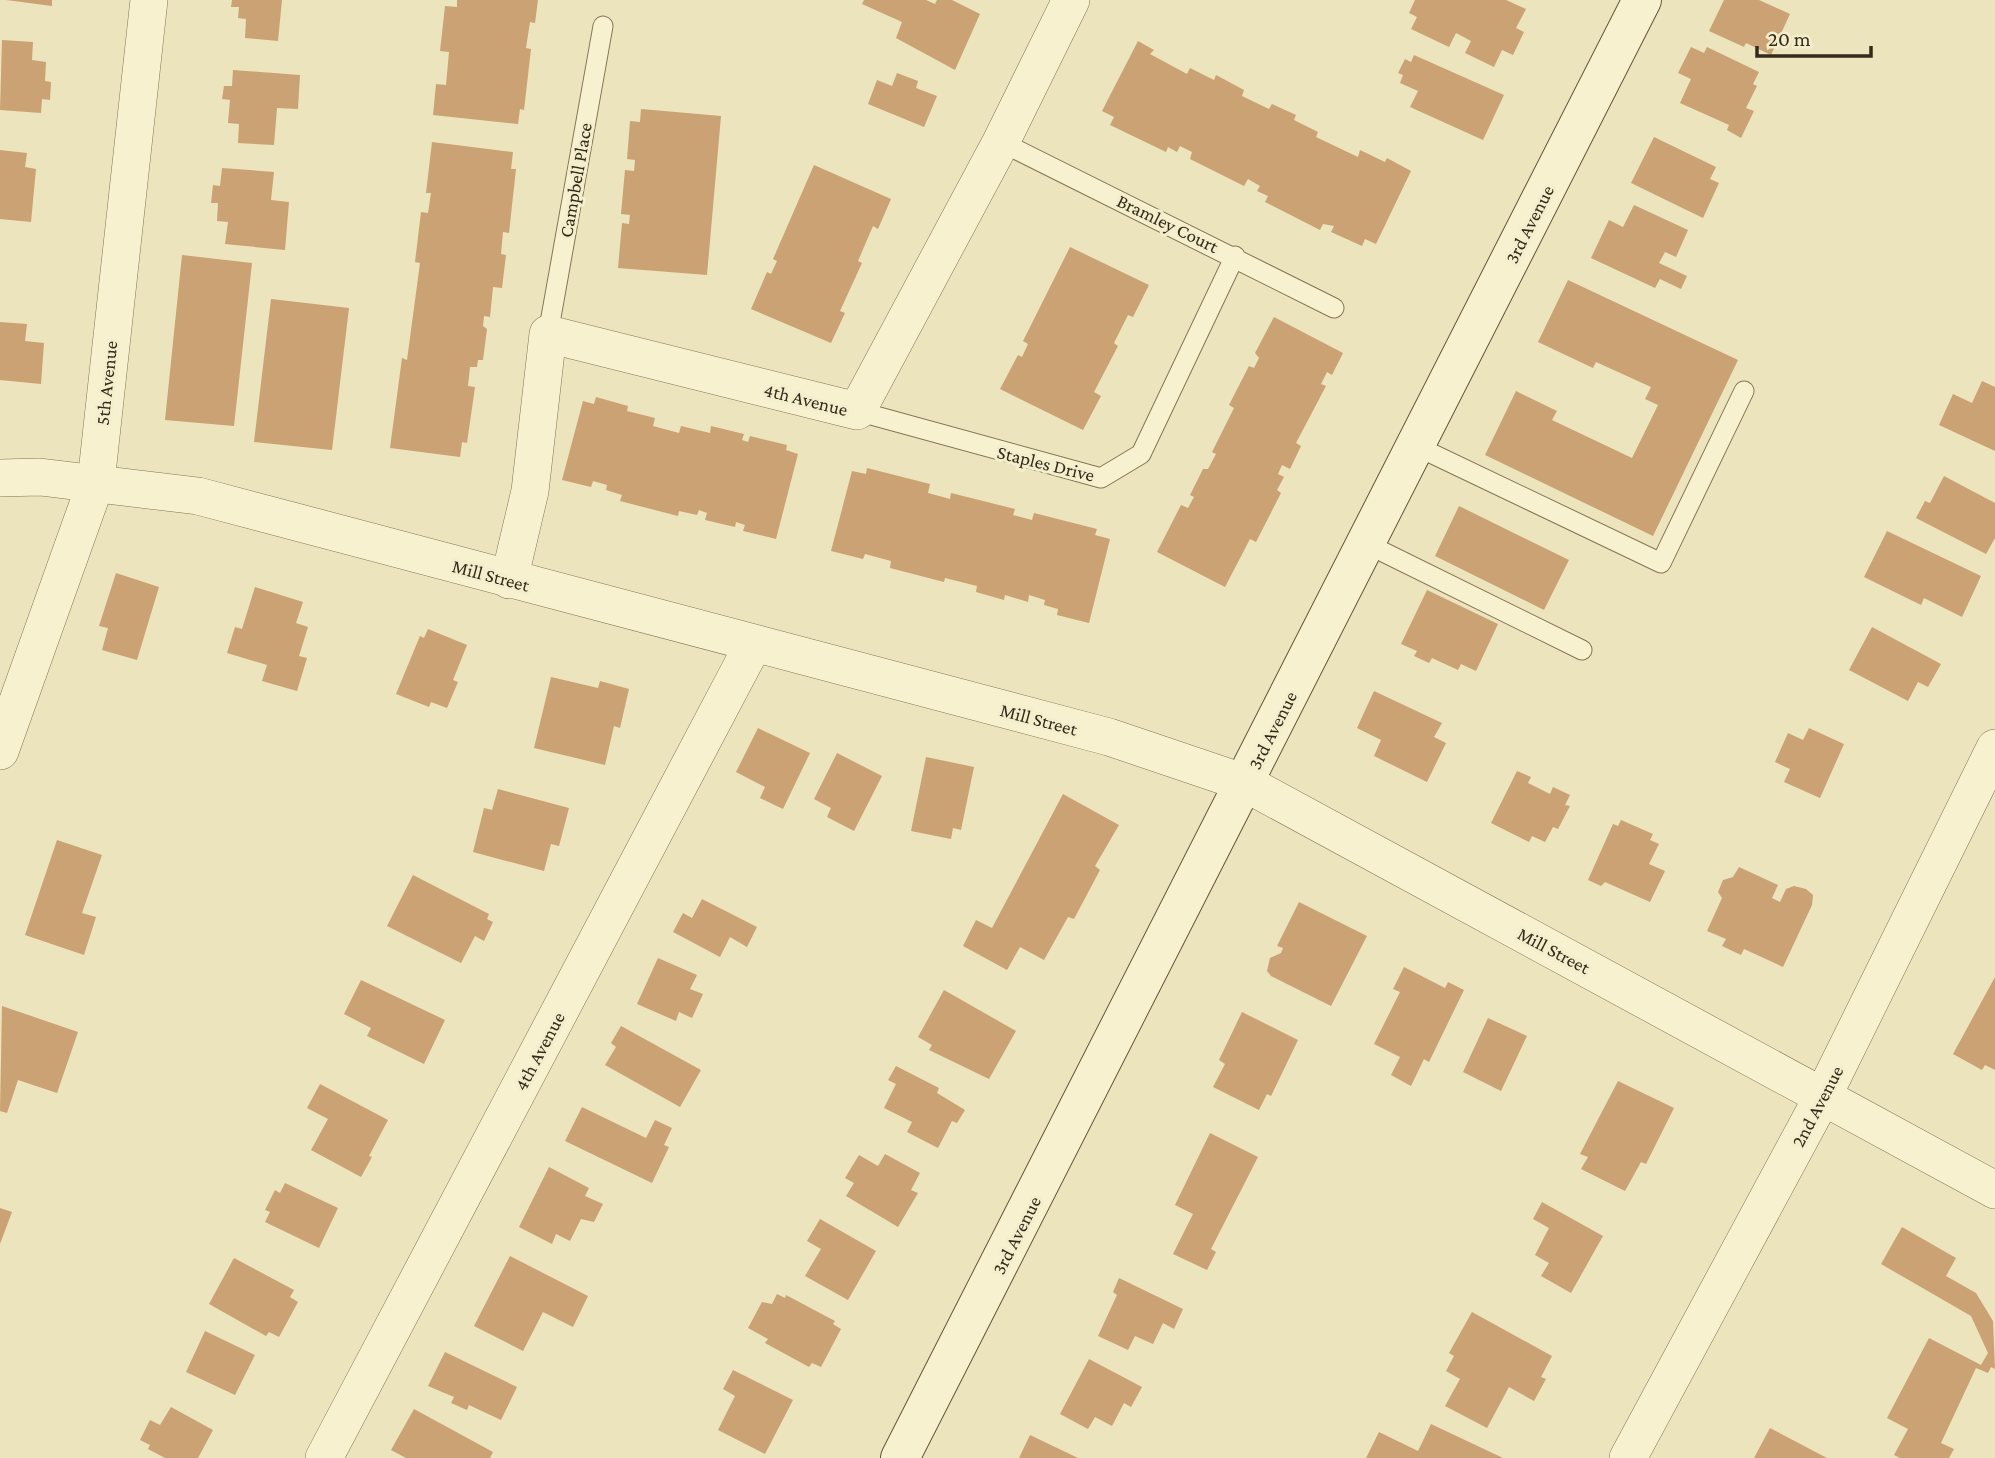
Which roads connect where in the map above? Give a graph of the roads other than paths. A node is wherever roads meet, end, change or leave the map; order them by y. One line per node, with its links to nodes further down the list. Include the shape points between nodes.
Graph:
1 (149, 0): 13 (street, 5th Avenue)
2 (1071, 0): 5 (street, 4th Avenue)
3 (1642, 0): 11 (main road, 3rd Avenue)
4 (603, 26): 8 (lane, Campbell Place)
5 (1001, 142): 6 (lane, Bramley Court); 10 (street, 4th Avenue)
6 (1235, 256): 7 (lane, Bramley Court); 10 (lane, Staples Drive, via 1141,454 1101,478)
7 (1334, 308)
8 (548, 334): 10 (street, 4th Avenue); 15 (street, via 530,491)
9 (1744, 391): 11 (lane, via 1661,563)
10 (857, 411)
11 (1416, 446): 14 (main road, 3rd Avenue)
12 (0, 478): 13 (street, Mill Street)
13 (96, 482): 15 (street, Mill Street, via 198,496); 19 (street, 5th Avenue)
14 (1367, 544): 17 (lane); 20 (main road, 3rd Avenue)
15 (509, 580): 16 (street, Mill Street)
16 (754, 643): 20 (street, Mill Street, via 1109,737); 23 (street, 4th Avenue)
17 (1582, 650)
18 (1995, 748): 21 (street, 2nd Avenue)
19 (0, 751)
20 (1245, 783): 21 (street, Mill Street); 24 (main road, 3rd Avenue)
21 (1823, 1096): 22 (street, Mill Street); 25 (street, 2nd Avenue)
22 (1995, 1191)
23 (324, 1458)
24 (900, 1458)
25 (1628, 1458)

